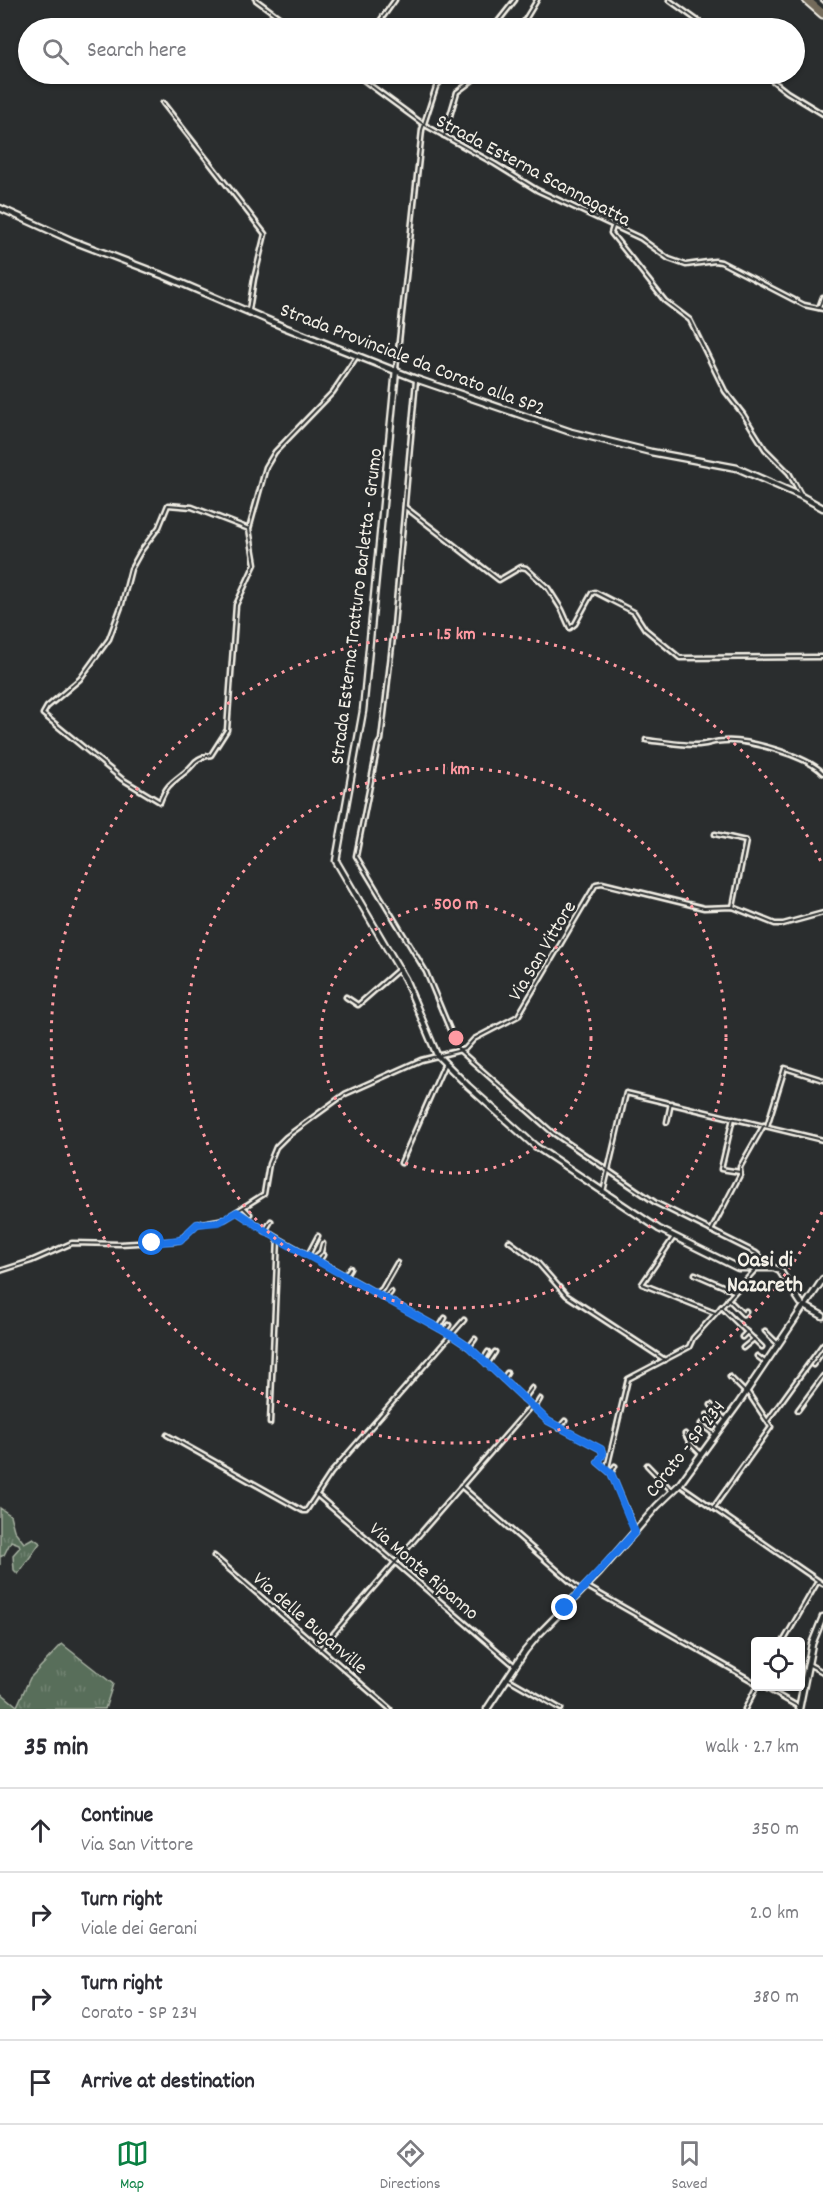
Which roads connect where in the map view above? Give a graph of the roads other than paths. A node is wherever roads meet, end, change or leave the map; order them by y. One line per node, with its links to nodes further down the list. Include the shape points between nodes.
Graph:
1 (256, 0): 9 (street)
2 (395, 0): 10 (street)
3 (515, 0): 11 (street)
4 (537, 0): 12 (street)
5 (669, 0): 13 (street)
6 (807, 0): 8 (highway)
7 (814, 0): 8 (highway)
8 (823, 10)
9 (280, 18)
10 (382, 18)
11 (501, 18)
12 (526, 18)
13 (694, 18)
14 (369, 84): 20 (street)
15 (439, 84): 20 (street)
16 (468, 84): 21 (street, via 457,92)
17 (777, 84): 19 (street)
18 (163, 103): 26 (street, via 266,234 248,310)
19 (823, 114)
20 (424, 125): 21 (street, Strada Esterna Scannagatta); 28 (street, Strada Esterna Scannagatta)
21 (444, 136): 23 (street, Strada Esterna Scannagatta)
22 (0, 208): 26 (main road, Strada Provinciale da Corato alla SP2)
23 (613, 228): 25 (street, Strada Esterna Scannagatta, via 640,238 676,262 721,262 804,305); 30 (street, via 611,233 665,301 690,320 725,391 765,449 789,473)
24 (823, 297): 25 (street)
25 (821, 308)
26 (259, 316): 27 (main road, Strada Provinciale da Corato alla SP2)
27 (357, 356): 28 (main road, Strada Provinciale da Corato alla SP2); 33 (street, via 333,392 275,452 266,467)
28 (396, 370): 29 (main road, Strada Provinciale da Corato alla SP2); 40 (main road, Strada Esterna Tratturo Barletta - Grumo, via 364,700 336,861)
29 (416, 379): 30 (main road, Strada Provinciale da Corato alla SP2, via 571,432 737,468); 31 (street)
30 (801, 496): 32 (main road, Strada Provinciale da Corato alla SP2)
31 (405, 507): 34 (street, via 499,580 526,568 548,588 570,628 595,592 634,612 645,629 680,658); 42 (street, via 381,740 356,856 426,972 454,1044)
32 (823, 508)
33 (249, 529): 33 (street, via 192,507 168,505 159,528 131,569 109,639 80,679 43,714 122,779 160,802 174,778 197,759 211,755 227,730 236,605 255,564)
34 (823, 657)
35 (646, 740): 36 (street, via 758,745 800,759)
36 (823, 773)
37 (715, 834): 38 (street, via 746,841)
38 (733, 907): 39 (street, Via San Vittore, via 775,924); 42 (street, Via San Vittore, via 704,908 596,884 518,1016 474,1039)
39 (823, 913)
40 (399, 969): 41 (street, via 358,1005); 43 (main road, Strada Esterna Tratturo Barletta - Grumo)
41 (346, 997)
42 (461, 1051): 43 (street, Via San Vittore); 52 (street, via 553,1132)
43 (437, 1055): 44 (main road, Strada Esterna Tratturo Barletta - Grumo); 55 (street, Via San Vittore, via 345,1094 286,1137 272,1156 264,1194)
44 (445, 1064): 51 (street); 54 (main road, Strada Esterna Tratturo Barletta - Grumo, via 535,1146)
45 (823, 1080): 49 (street, via 785,1068)
46 (671, 1103): 47 (street); 48 (street); 52 (street, via 624,1095)
47 (733, 1118): 49 (street); 53 (street, via 721,1169)
48 (667, 1122)
49 (766, 1126): 50 (street); 53 (street)
50 (823, 1140)
51 (401, 1162)
52 (607, 1169): 54 (street); 60 (street, via 656,1203)
53 (740, 1172): 60 (street)
54 (603, 1192): 62 (main road, Strada Esterna Tratturo Barletta - Grumo)
55 (244, 1208): 56 (street, Via San Vittore); 57 (street)
56 (237, 1212): 59 (street); 76 (street, Via San Vittore, via 219,1222 197,1224 180,1240 72,1243)
57 (250, 1214)
58 (271, 1221): 59 (street)
59 (265, 1231): 63 (street)
60 (711, 1231): 74 (street, via 756,1252)
61 (318, 1236): 68 (street)
62 (674, 1237): 75 (main road, Strada Esterna Tratturo Barletta - Grumo, via 738,1268); 89 (street, via 642,1284)
63 (278, 1239): 66 (street); 137 (street)
64 (289, 1239): 66 (street)
65 (509, 1241): 116 (street, via 537,1262 566,1295)
66 (286, 1243): 68 (street)
67 (323, 1244): 70 (street)
68 (308, 1255): 70 (street)
69 (323, 1256): 71 (street)
70 (314, 1258): 71 (street)
71 (319, 1261): 78 (street)
72 (397, 1263): 83 (street)
73 (350, 1268): 78 (street)
74 (774, 1268): 75 (main road, Strada Esterna Tratturo Barletta - Grumo); 86 (main road)
75 (756, 1269): 81 (street)
76 (0, 1271)
77 (695, 1274): 81 (street)
78 (345, 1276): 83 (street)
79 (823, 1279): 80 (main road, Corato - SP 234)
80 (821, 1286): 86 (main road, Corato - SP 234)
81 (734, 1291): 85 (street)
82 (391, 1292): 84 (street)
83 (377, 1293): 84 (street)
84 (386, 1298): 97 (street)
85 (728, 1299): 87 (street); 88 (street, via 743,1314)
86 (804, 1303): 90 (main road); 106 (main road, Corato - SP 234)
87 (721, 1306): 89 (street); 93 (street)
88 (746, 1311)
89 (715, 1313): 116 (street, via 689,1347)
90 (823, 1316)
91 (445, 1318): 97 (street)
92 (464, 1320): 102 (street)
93 (735, 1321): 94 (street); 96 (street)
94 (732, 1324)
95 (449, 1325): 98 (street)
96 (742, 1327): 99 (street); 101 (street)
97 (439, 1328): 98 (street)
98 (444, 1331): 102 (street)
99 (738, 1331)
100 (765, 1331): 106 (street)
101 (747, 1332): 103 (street); 105 (street)
102 (451, 1335): 108 (street); 152 (street, via 331,1473)
103 (742, 1336)
104 (475, 1339): 108 (street)
105 (754, 1339): 109 (street); 110 (street)
106 (778, 1344): 117 (main road, Corato - SP 234)
107 (823, 1344): 136 (street)
108 (469, 1347): 115 (street)
109 (762, 1347)
110 (743, 1348)
111 (823, 1351): 119 (street)
112 (488, 1352): 115 (street)
113 (495, 1352): 118 (street)
114 (757, 1356): 117 (street)
115 (483, 1360): 118 (street)
116 (665, 1360): 147 (street, via 626,1382)
117 (766, 1363): 126 (main road, Corato - SP 234)
118 (487, 1364): 123 (street)
119 (813, 1365)
120 (507, 1373): 123 (street)
121 (823, 1376): 132 (street)
122 (730, 1377): 126 (street)
123 (503, 1379): 127 (street)
124 (532, 1389): 128 (street)
125 (523, 1391): 127 (street)
126 (746, 1392): 134 (main road, Corato - SP 234); 136 (street)
127 (520, 1396): 128 (street)
128 (524, 1399): 131 (street)
129 (540, 1399): 131 (street)
130 (711, 1405): 134 (street)
131 (531, 1406): 139 (street, via 540,1417); 150 (street)
132 (798, 1410)
133 (707, 1415): 140 (street)
134 (726, 1420): 140 (main road, Corato - SP 234)
135 (565, 1421): 139 (street)
136 (768, 1421): 153 (street, via 771,1427)
137 (270, 1424)
138 (701, 1424): 143 (street)
139 (559, 1428): 147 (street, via 601,1449 603,1454 598,1462)
140 (720, 1428): 143 (main road, Corato - SP 234)
141 (685, 1434): 144 (street)
142 (167, 1435): 152 (street, via 303,1511)
143 (715, 1435): 144 (main road, Corato - SP 234)
144 (701, 1454): 149 (main road, Corato - SP 234)
145 (647, 1465): 151 (street)
146 (615, 1466): 148 (street)
147 (607, 1468): 148 (street)
148 (611, 1473): 154 (street)
149 (679, 1485): 151 (main road, Corato - SP 234); 153 (street)
150 (461, 1486): 156 (street); 160 (street)
151 (672, 1491): 154 (main road, Corato - SP 234)
152 (317, 1495): 156 (street, Via Monte Ripanno)
153 (713, 1509): 157 (street)
154 (635, 1532): 159 (main road, Corato - SP 234)
155 (214, 1556): 163 (street, Via delle Buganville)
156 (395, 1563): 163 (street); 165 (street, Via Monte Ripanno)
157 (818, 1581): 158 (street); 162 (street)
158 (823, 1584)
159 (586, 1587): 160 (main road, Corato - SP 234); 168 (street)
160 (581, 1591): 165 (main road, Corato - SP 234)
161 (823, 1617): 164 (main road)
162 (785, 1637)
163 (320, 1649): 172 (street, Via delle Buganville)
164 (808, 1664): 166 (street); 171 (main road)
165 (515, 1666): 167 (main road, Corato - SP 234)
166 (823, 1672)
167 (507, 1678): 173 (main road, Corato - SP 234); 174 (street)
168 (751, 1680)
169 (754, 1691): 175 (street)
170 (770, 1691): 171 (street)
171 (799, 1708)
172 (390, 1709)
173 (488, 1709)
174 (561, 1709)
175 (745, 1709)

